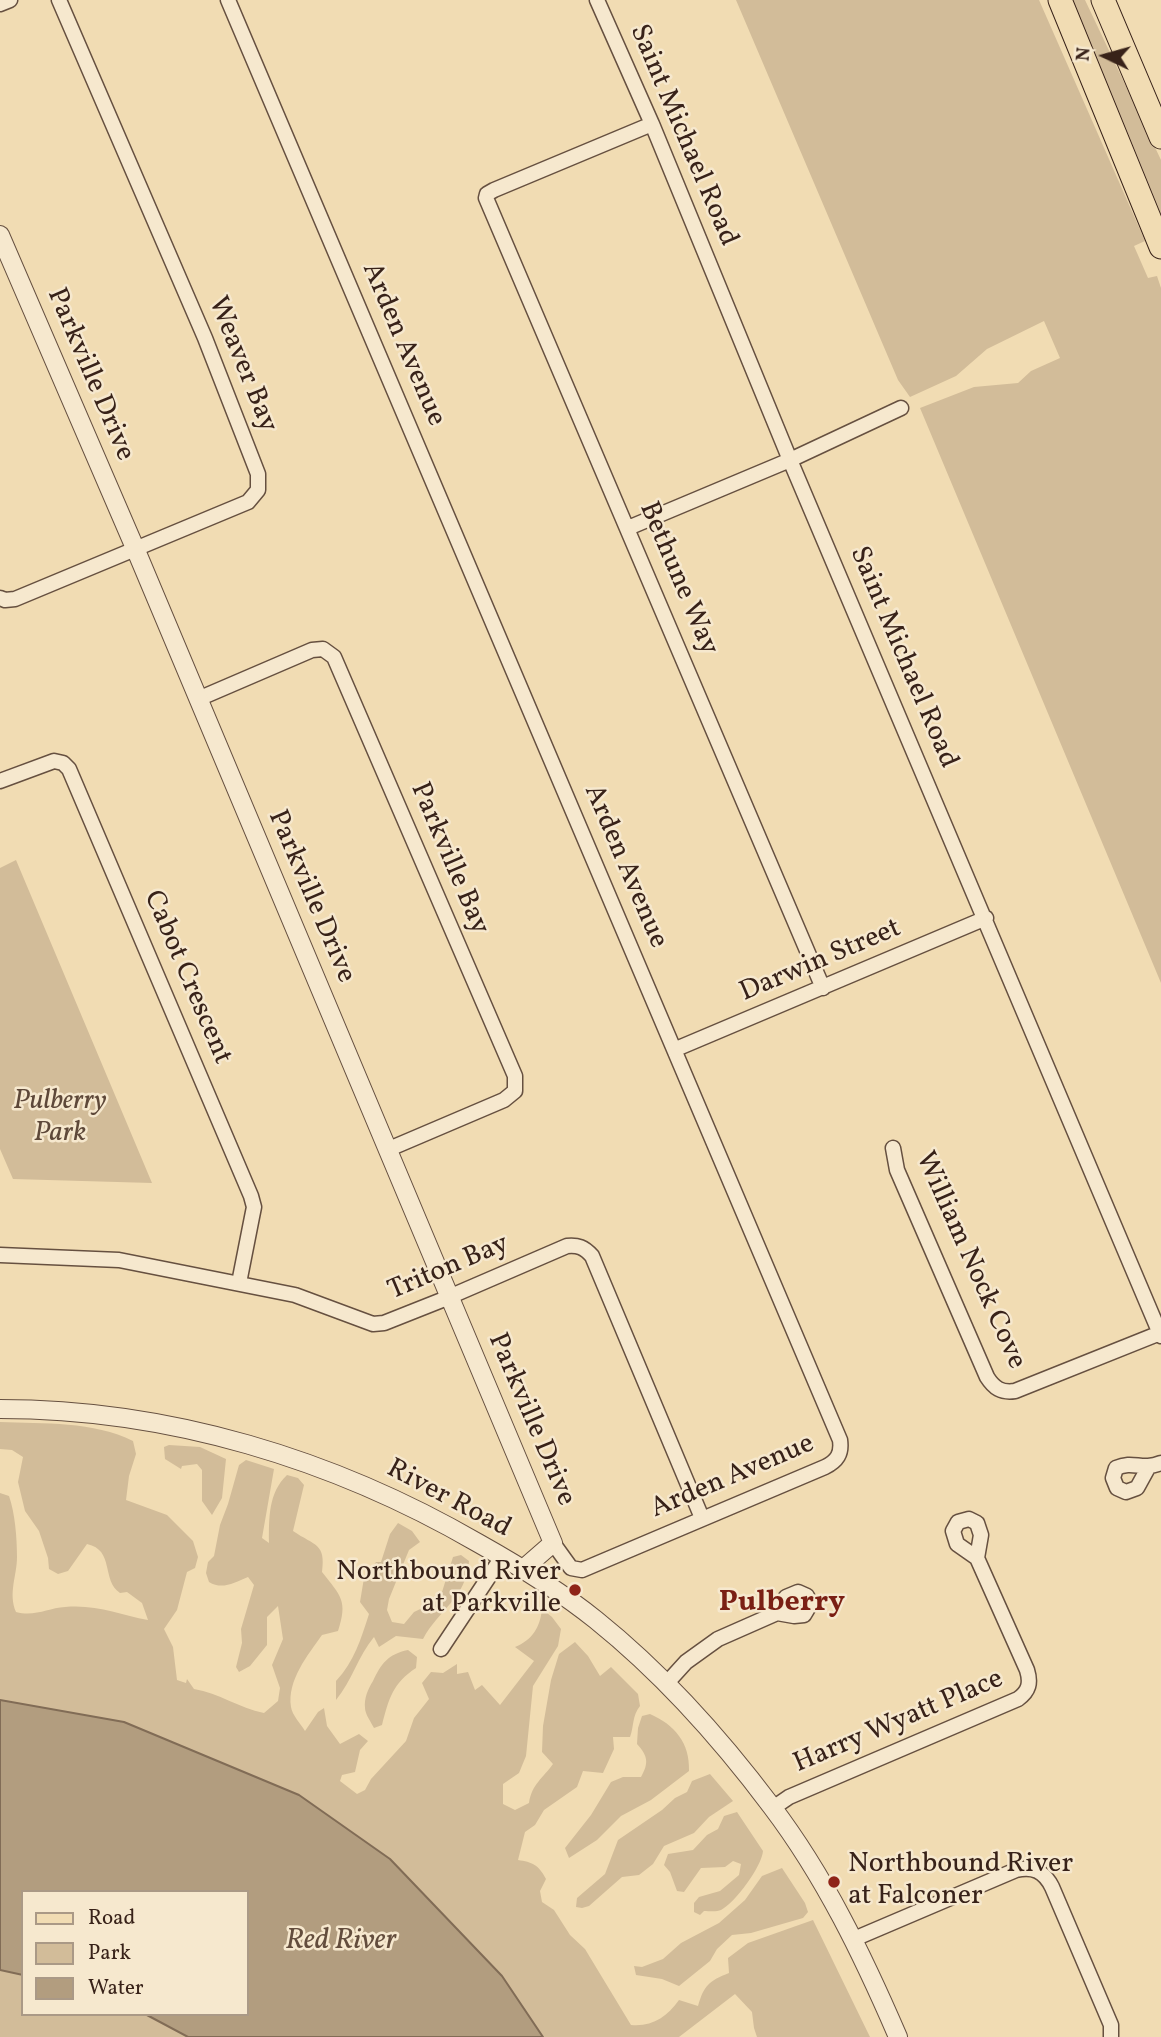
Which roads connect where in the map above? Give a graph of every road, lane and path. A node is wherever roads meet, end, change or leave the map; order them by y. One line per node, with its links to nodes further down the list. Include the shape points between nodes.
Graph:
1 (10, 0): 7 (street)
2 (58, 0): 15 (street, Weaver Bay, via 205,338 258,474 258,490 248,502)
3 (228, 0): 21 (street, Arden Avenue)
4 (597, 0): 8 (street, Saint Michael Road)
5 (1060, 0): 11 (main road)
6 (1103, 0): 9 (main road)
7 (0, 4)
8 (652, 124): 13 (street, Saint Michael Road); 14 (street, Bethune Way, via 490,191 486,198)
9 (1161, 136)
10 (0, 235): 15 (street, Parkville Drive)
11 (1161, 247)
12 (901, 408): 13 (street)
13 (790, 460): 14 (street); 19 (street, Saint Michael Road)
14 (628, 528): 20 (street, Bethune Way)
15 (135, 548): 16 (street, Weaver Bay, via 15,599); 17 (street, Parkville Drive)
16 (0, 598)
17 (198, 699): 23 (street, Parkville Drive); 23 (street, Parkville Bay, via 312,650 323,649 334,656 510,1063 517,1084 504,1100)
18 (0, 781): 25 (street, Cabot Crescent, via 54,761 69,769 251,1196 254,1207)
19 (986, 918): 20 (street, Darwin Street); 27 (street, Saint Michael Road)
20 (824, 988): 21 (street, Darwin Street)
21 (676, 1049): 29 (street, Arden Avenue, via 841,1449 839,1457 825,1467)
22 (893, 1148): 27 (street, William Nock Cove, via 897,1170 987,1377 998,1389 1015,1391)
23 (389, 1149): 26 (street, Parkville Drive)
24 (0, 1255): 25 (street, Triton Bay, via 102,1258)
25 (239, 1283): 26 (street, Triton Bay, via 295,1295 373,1324)
26 (450, 1297): 29 (street, Triton Bay, via 567,1246 586,1249); 30 (street, Parkville Drive)
27 (1160, 1335)
28 (0, 1409): 31 (street, River Road, via 69,1411 151,1422 285,1455 390,1496)
29 (702, 1518): 30 (street, Arden Avenue, via 582,1570 571,1568)
30 (553, 1543): 33 (street, Parkville Drive)
31 (502, 1557): 33 (street, River Road); 35 (street)
32 (977, 1558): 37 (street, Harry Wyatt Place, via 1027,1670 1030,1679 1024,1695)
33 (523, 1570): 36 (street, River Road, via 594,1619)
34 (777, 1613): 36 (street, via 709,1644)
35 (441, 1648)
36 (666, 1685): 37 (street, River Road)
37 (773, 1808): 38 (street, River Road)
38 (854, 1939): 39 (street, River Road); 40 (street, via 1016,1870 1035,1868 1048,1878 1111,2025)
39 (898, 2037)
40 (1111, 2037)

